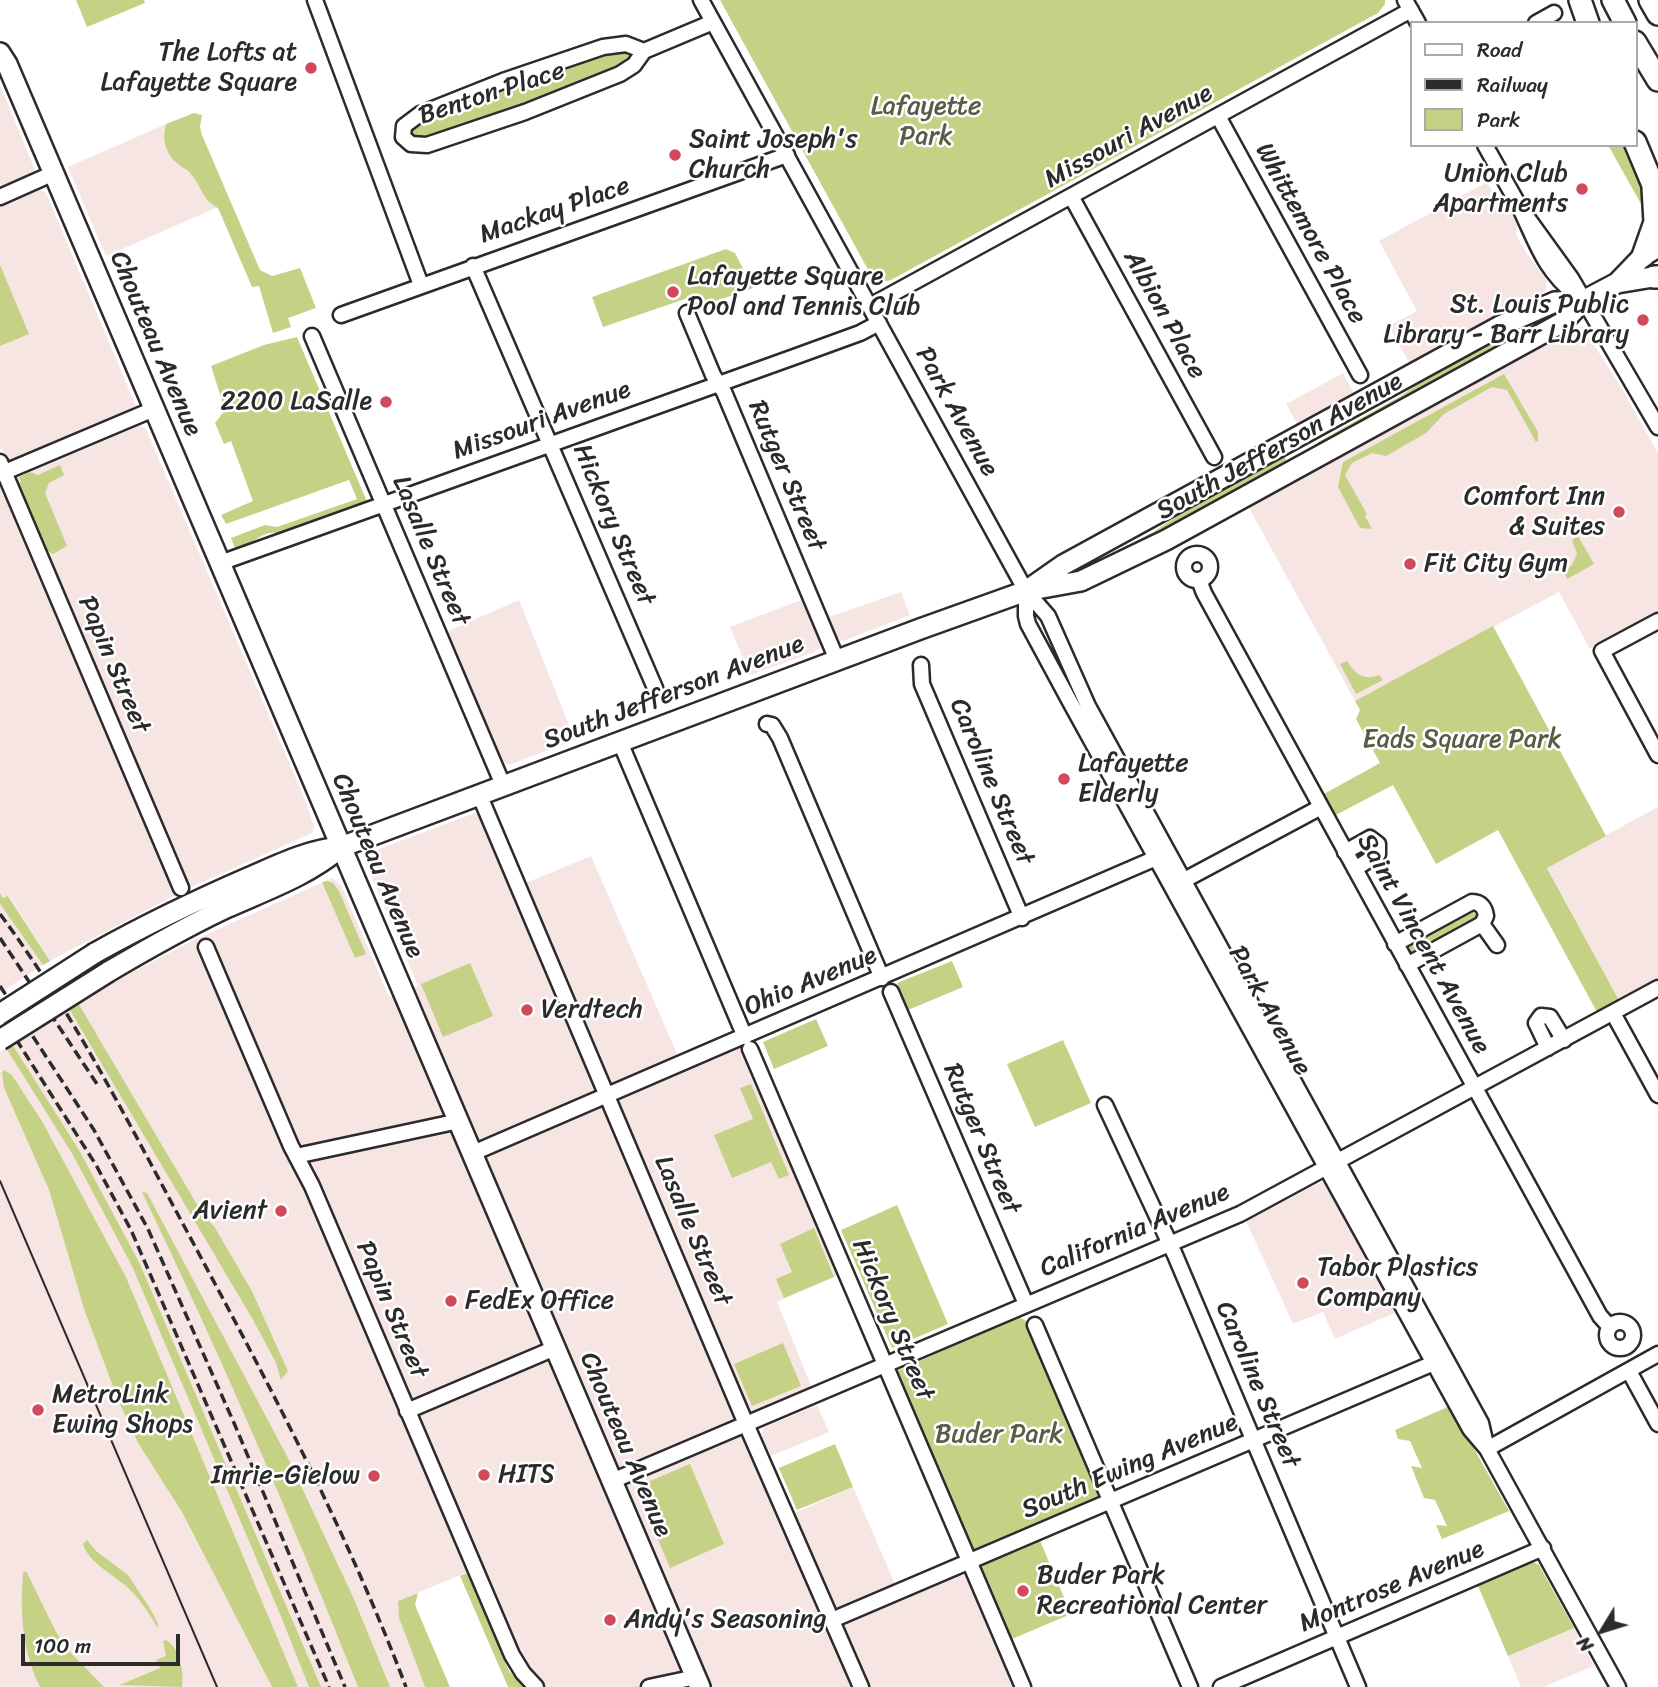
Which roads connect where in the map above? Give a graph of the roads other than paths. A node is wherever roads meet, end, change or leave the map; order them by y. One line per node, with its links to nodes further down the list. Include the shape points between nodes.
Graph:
1 (314, 0): 30 (street)
2 (701, 0): 12 (street, Park Avenue)
3 (1580, 0): 10 (highway)
4 (1612, 0): 11 (highway)
5 (1650, 0): 8 (highway)
6 (1412, 11): 18 (street, Missouri Avenue)
7 (1555, 13): 9 (street)
8 (1658, 14)
9 (1540, 21)
10 (1587, 21)
11 (1624, 21)
12 (713, 22): 15 (street, Benton Place); 21 (street, Park Avenue)
13 (0, 34): 16 (main road, Chouteau Avenue)
14 (1637, 44): 17 (highway)
15 (644, 51): 15 (street, Benton Place, via 626,44 610,45 540,68 420,114 404,126 404,137 411,145 427,145 513,117 620,74)
16 (4, 58): 22 (main road, Chouteau Avenue)
17 (1658, 80)
18 (1218, 116): 24 (street, Missouri Avenue); 37 (street, Whittemore Place)
19 (1486, 147): 31 (street, via 1541,256)
20 (1637, 147): 23 (highway)
21 (787, 156): 27 (street, Mackay Place); 32 (street, Park Avenue)
22 (54, 173): 25 (street); 39 (main road, Chouteau Avenue)
23 (1656, 192): 26 (highway)
24 (1071, 196): 32 (street, Missouri Avenue); 42 (street, Albion Place)
25 (0, 197)
26 (1651, 251): 29 (main road, South Jefferson Avenue)
27 (473, 266): 30 (street, Mackay Place); 41 (street, Hickory Street)
28 (1657, 277): 29 (main road, South Jefferson Avenue)
29 (1617, 283): 31 (main road, South Jefferson Avenue)
30 (421, 285): 34 (street, Mackay Place)
31 (1583, 301): 40 (street); 47 (main road, South Jefferson Avenue, via 1555,302 1500,326 1063,565); 47 (main road, South Jefferson Avenue, via 1563,322 1166,540 1081,581)
32 (870, 306): 35 (street, Park Avenue)
33 (687, 313): 38 (street, Rutger Street)
34 (341, 315)
35 (879, 323): 38 (street, Missouri Avenue); 47 (street, Park Avenue)
36 (312, 336): 44 (street, Lasalle Street)
37 (1360, 375)
38 (719, 383): 41 (street, Missouri Avenue); 49 (street, Rutger Street)
39 (154, 409): 43 (street); 45 (main road, Chouteau Avenue)
40 (1658, 427)
41 (551, 443): 44 (street, Missouri Avenue); 51 (street, Hickory Street)
42 (1214, 457)
43 (1, 469): 63 (street, Papin Street)
44 (383, 504): 45 (street, Missouri Avenue); 55 (street, Lasalle Street)
45 (220, 563): 58 (main road, Chouteau Avenue)
46 (1199, 580): 57 (street, Saint Vincent Avenue)
47 (1026, 591): 49 (main road, South Jefferson Avenue); 60 (street, Park Avenue, via 1048,616); 60 (street, Park Avenue, via 1028,624)
48 (1658, 621): 54 (street, via 1602,652)
49 (837, 660): 53 (main road, South Jefferson Avenue)
50 (921, 666): 64 (street, Caroline Street, via 922,684)
51 (655, 688)
52 (767, 724): 70 (street, via 780,738)
53 (620, 742): 55 (main road, South Jefferson Avenue); 77 (street, Hickory Street)
54 (1658, 755)
55 (503, 785): 56 (main road, South Jefferson Avenue)
56 (479, 794): 58 (main road, South Jefferson Avenue); 80 (street, Lasalle Street)
57 (1321, 807): 59 (street, Saint Vincent Avenue); 62 (street)
58 (341, 847): 74 (main road, South Jefferson Avenue, bridge, via 291,859 152,922); 75 (main road, South Jefferson Avenue, bridge, via 300,875 197,923 108,972); 83 (main road, Chouteau Avenue)
59 (1345, 852): 61 (street, Saint Vincent Avenue); 61 (street, via 1370,838 1378,844 1378,854)
60 (1162, 856): 62 (street, Park Avenue); 64 (street, Ohio Avenue)
61 (1354, 869): 66 (street, Saint Vincent Avenue)
62 (1178, 884): 86 (street, Park Avenue)
63 (181, 888)
64 (1021, 918): 70 (street, Ohio Avenue)
65 (1482, 924): 66 (street, via 1485,910 1472,902); 67 (street); 69 (street)
66 (1395, 944): 69 (street, Saint Vincent Avenue)
67 (1497, 945)
68 (206, 947): 85 (street, Papin Street)
69 (1407, 965): 79 (street, Saint Vincent Avenue)
70 (882, 978): 77 (street, Ohio Avenue)
71 (1658, 988): 73 (street, California Avenue)
72 (891, 992): 88 (street, Rutger Street)
73 (1613, 1013): 76 (street, California Avenue); 81 (street)
74 (0, 1014)
75 (0, 1040)
76 (1564, 1040): 78 (street, California Avenue); 78 (street, via 1550,1017 1541,1016 1537,1028)
77 (748, 1043): 80 (street, Ohio Avenue); 94 (street, Hickory Street)
78 (1548, 1048): 79 (street, California Avenue)
79 (1474, 1088): 86 (street, California Avenue); 90 (street, Saint Vincent Avenue)
80 (608, 1095): 84 (street, Ohio Avenue); 97 (street, Lasalle Street)
81 (1658, 1095)
82 (1105, 1105): 87 (street, Caroline Street)
83 (459, 1121): 84 (main road, Chouteau Avenue); 85 (street)
84 (473, 1153): 91 (main road, Chouteau Avenue)
85 (296, 1156): 96 (street, Papin Street)
86 (1333, 1165): 87 (street, California Avenue, via 1240,1214); 93 (street, Park Avenue)
87 (1170, 1243): 88 (street, California Avenue); 99 (street, Caroline Street)
88 (1026, 1304): 94 (street, California Avenue)
89 (1035, 1325): 102 (street)
90 (1610, 1327)
91 (555, 1348): 96 (street); 101 (main road, Chouteau Avenue)
92 (1658, 1354): 95 (street)
93 (1440, 1361): 99 (street, South Ewing Avenue); 100 (street, Park Avenue, via 1470,1429)
94 (885, 1365): 97 (street, California Avenue); 104 (street, Hickory Street)
95 (1629, 1371): 98 (street); 100 (street)
96 (407, 1411): 108 (street, Papin Street, via 512,1655)
97 (746, 1424): 101 (street, California Avenue); 105 (street, Lasalle Street)
98 (1658, 1424)
99 (1254, 1440): 102 (street, South Ewing Avenue); 106 (street, Caroline Street)
100 (1487, 1449): 103 (street, Park Avenue)
101 (612, 1481): 107 (main road, Chouteau Avenue)
102 (1111, 1501): 104 (street, South Ewing Avenue); 112 (street)
103 (1543, 1548): 106 (street, Montrose Avenue); 115 (street, Park Avenue)
104 (969, 1562): 105 (street, South Ewing Avenue); 111 (street, Hickory Street)
105 (832, 1620): 110 (street, Lasalle Street)
106 (1338, 1638): 113 (street, Montrose Avenue); 114 (street, Caroline Street)
107 (698, 1682): 109 (street)
108 (536, 1687)
109 (649, 1687)
110 (861, 1687)
111 (1023, 1687)
112 (1190, 1687)
113 (1221, 1687)
114 (1358, 1687)
115 (1618, 1687)

